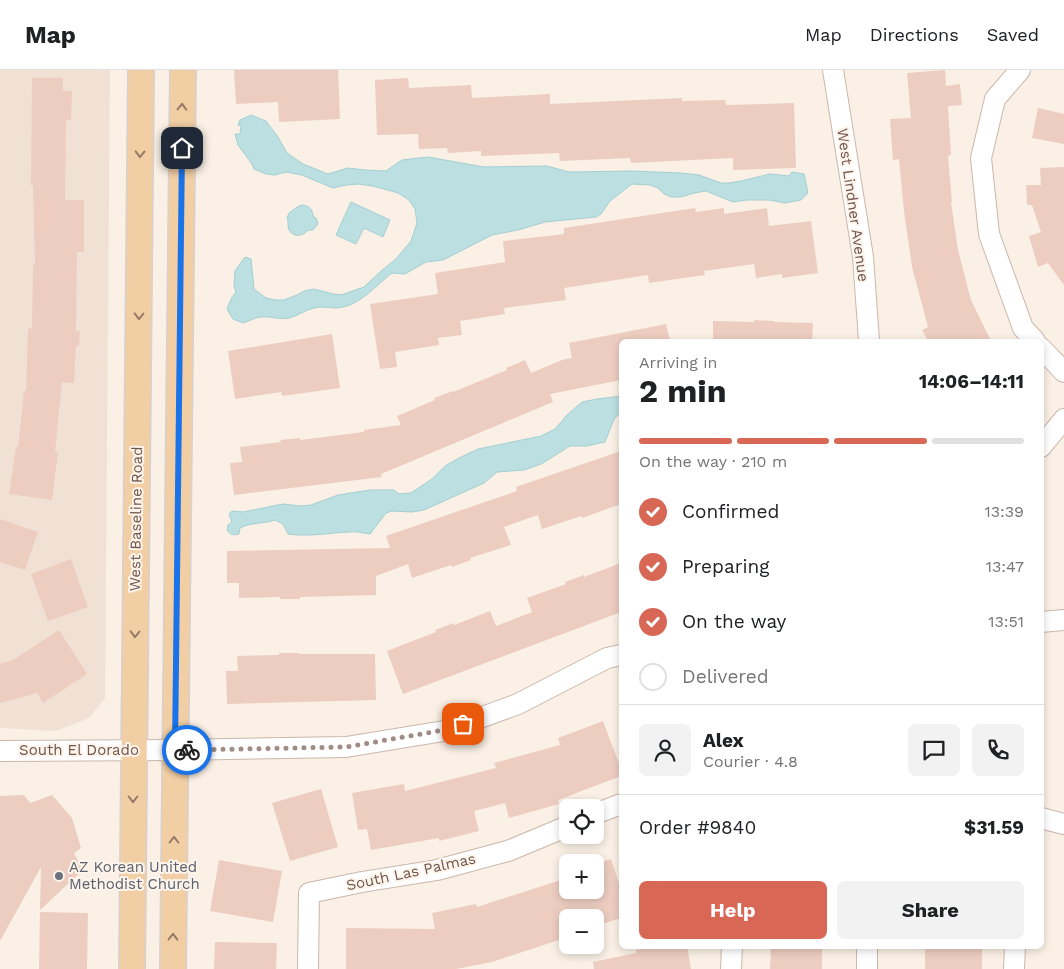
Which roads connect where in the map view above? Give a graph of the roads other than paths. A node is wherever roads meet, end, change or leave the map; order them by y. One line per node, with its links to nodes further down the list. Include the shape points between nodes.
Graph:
1 (141, 70): 15 (main road, West Baseline Road, one-way to 15)
2 (183, 70): 16 (main road, one-way to 2)
3 (833, 70): 5 (street, West Lindner Avenue, via 863,257)
4 (1020, 70): 6 (street, via 996,99 981,158 989,234 1023,328)
5 (869, 339)
6 (1033, 339)
7 (1044, 351): 8 (street)
8 (1064, 372)
9 (1064, 419): 10 (street)
10 (1044, 443)
11 (1064, 620): 12 (street)
12 (1044, 622)
13 (619, 655): 16 (street, South El Dorado, via 607,658 518,704 444,730 346,747)
14 (0, 750): 15 (street, South El Dorado)
15 (134, 750): 16 (street, South El Dorado); 25 (main road, West Baseline Road, one-way to 25)
16 (175, 750): 26 (main road, one-way to 16)
17 (619, 805): 18 (street)
18 (604, 811)
19 (1044, 819): 20 (street)
20 (1064, 824)
21 (559, 830): 27 (street, South Las Palmas, via 508,851 437,870 309,893)
22 (732, 949): 28 (street)
23 (867, 949): 29 (street)
24 (1015, 949): 30 (street)
25 (132, 969)
26 (173, 969)
27 (308, 969)
28 (731, 969)
29 (867, 969)
30 (1014, 969)

